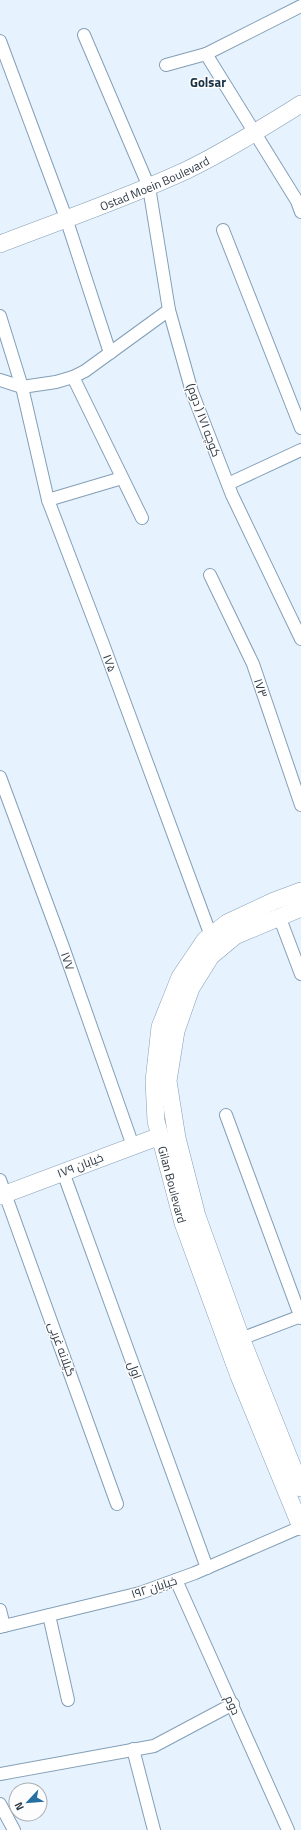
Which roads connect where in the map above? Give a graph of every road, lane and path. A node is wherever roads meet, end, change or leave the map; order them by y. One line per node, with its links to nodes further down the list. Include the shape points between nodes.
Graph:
1 (301, 6): 4 (street)
2 (84, 35): 9 (street, کوچه ۱۷۱ ( دوم))
3 (0, 41): 5 (street)
4 (206, 54): 6 (street); 8 (street)
5 (3, 63): 11 (street)
6 (166, 65)
7 (301, 104): 8 (main road, Ostad Moein Boulevard)
8 (256, 132): 9 (main road, Ostad Moein Boulevard, via 189,169); 10 (street)
9 (149, 187): 11 (main road, Ostad Moein Boulevard); 14 (street, کوچه ۱۷۱ ( دوم))
10 (301, 212)
11 (66, 218): 13 (main road, Ostad Moein Boulevard); 16 (street)
12 (223, 230): 20 (street)
13 (0, 244)
14 (169, 310): 16 (street); 23 (street, کوچه ۱۷۱ ( دوم), via 192,392)
15 (0, 316): 19 (street, ۱۷۵)
16 (110, 353): 17 (street)
17 (74, 377): 19 (street); 22 (street)
18 (0, 380): 19 (street)
19 (22, 387): 24 (street, ۱۷۵)
20 (301, 428)
21 (301, 450): 23 (street)
22 (122, 478): 24 (street); 25 (street)
23 (228, 484): 27 (street, کوچه ۱۷۱ ( دوم))
24 (48, 500): 33 (street, ۱۷۵)
25 (142, 518)
26 (210, 576): 29 (street, ۱۷۳, via 253,664)
27 (301, 639)
28 (0, 777): 37 (street, ۱۷۷)
29 (301, 805)
30 (301, 891): 33 (main road, Gilan Boulevard, via 227,923)
31 (301, 908): 32 (main road, Gilan Boulevard)
32 (279, 916): 34 (street); 41 (main road, Gilan Boulevard, via 234,936 211,956 191,988 176,1031 168,1081 177,1138)
33 (211, 936): 36 (main road, Gilan Boulevard, via 180,977 160,1027 154,1081 156,1122)
34 (301, 974)
35 (226, 1116): 40 (street)
36 (160, 1136): 37 (main road, خیابان ۱۷۹); 41 (main road, Gilan Boulevard, via 183,1223)
37 (134, 1146): 38 (main road, خیابان ۱۷۹)
38 (63, 1172): 39 (main road, خیابان ۱۷۹); 45 (street, اول)
39 (2, 1190): 43 (street, گیلانه غربی)
40 (301, 1317): 41 (street)
41 (234, 1342): 42 (main road, Gilan Boulevard); 44 (main road, Gilan Boulevard)
42 (301, 1488)
43 (117, 1504)
44 (301, 1527): 45 (street, خیابان ۱۹۲)
45 (206, 1568): 46 (street, خیابان ۱۹۲)
46 (176, 1580): 48 (street, خیابان ۱۹۲, via 140,1593); 51 (street, دوم)
47 (0, 1610): 49 (street)
48 (50, 1615): 49 (street, خیابان ۱۹۲); 50 (street)
49 (2, 1626)
50 (68, 1700)
51 (233, 1704): 52 (street, via 154,1746); 57 (street, دوم)
52 (133, 1749): 53 (street); 56 (street)
53 (0, 1774)
54 (0, 1804): 55 (street)
55 (14, 1830)
56 (154, 1830)
57 (288, 1830)

